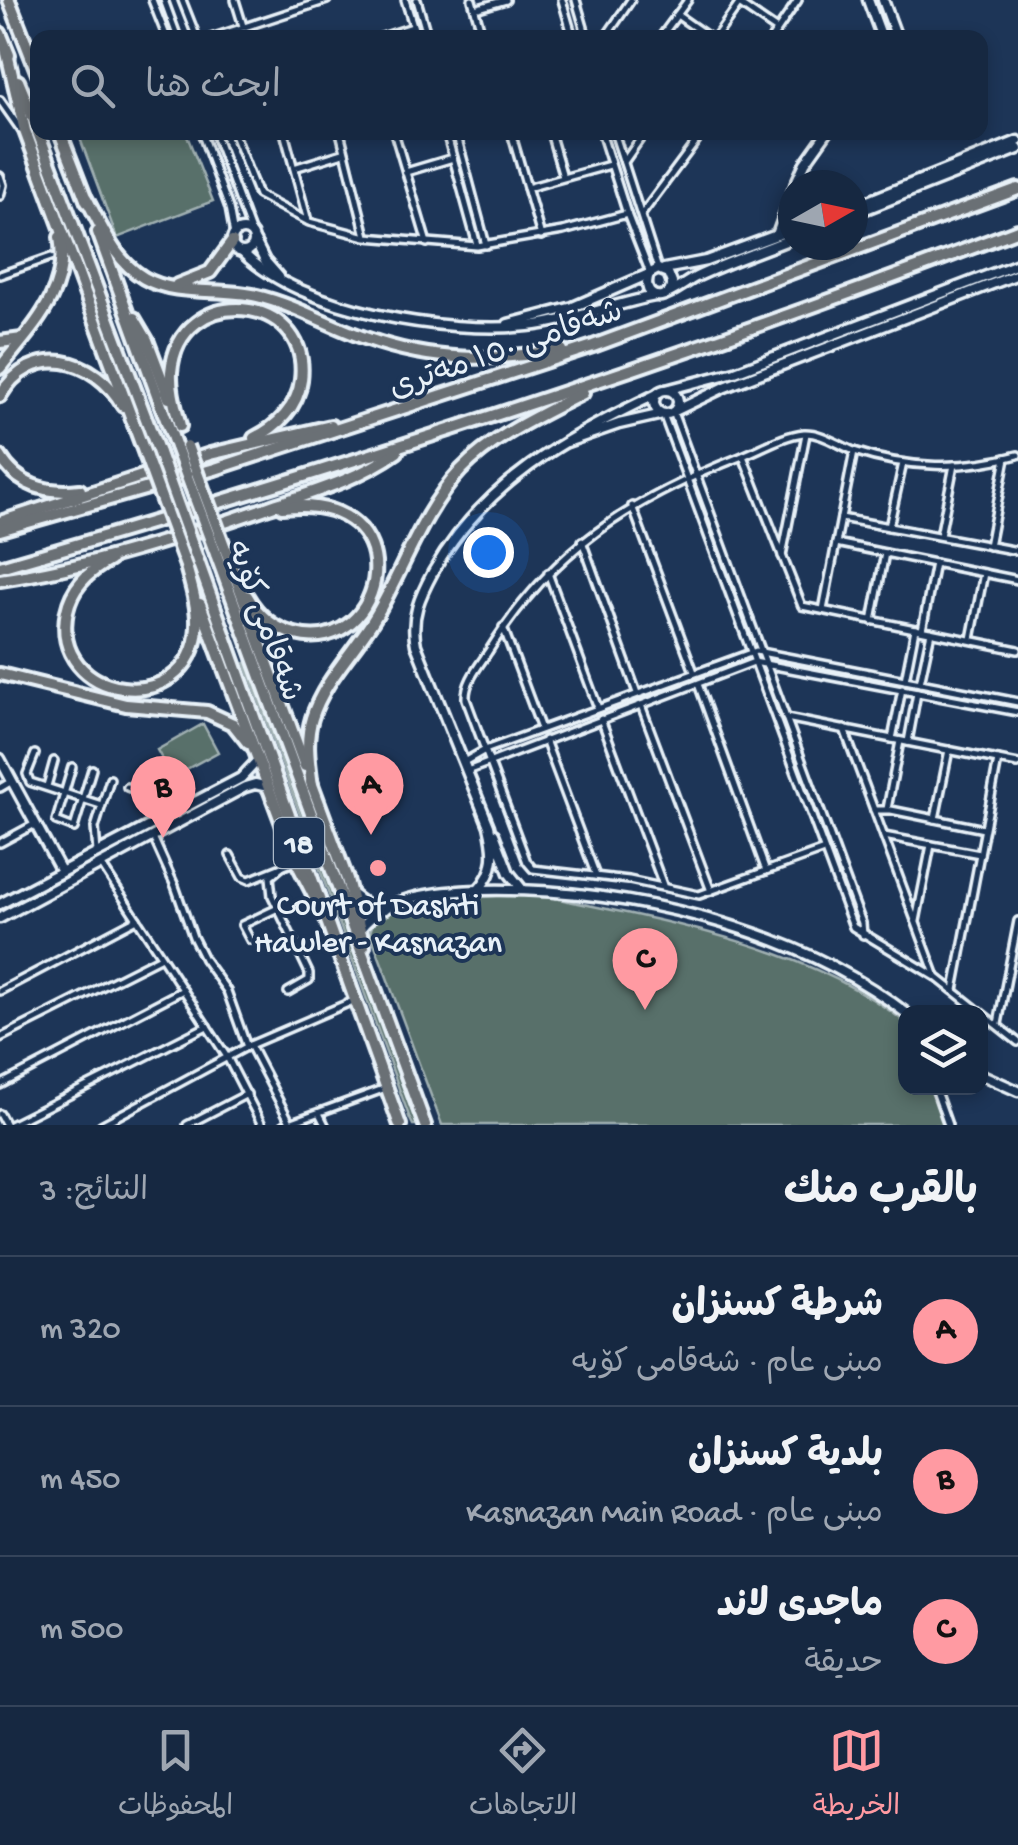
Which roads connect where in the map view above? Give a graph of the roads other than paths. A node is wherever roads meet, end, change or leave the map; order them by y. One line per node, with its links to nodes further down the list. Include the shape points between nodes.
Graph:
1 (9, 0): 44 (highway)
2 (152, 0): 26 (street)
3 (164, 0): 27 (street)
4 (182, 0): 28 (street)
5 (235, 0): 24 (street)
6 (289, 0): 22 (street)
7 (328, 0): 22 (street)
8 (405, 0): 25 (street)
9 (417, 0): 32 (street)
10 (472, 0): 21 (street)
11 (506, 0): 19 (street)
12 (562, 0): 34 (street)
13 (576, 0): 35 (street)
14 (632, 0): 36 (street)
15 (688, 0): 23 (street)
16 (798, 0): 40 (street)
17 (868, 0): 41 (street)
18 (882, 0): 42 (street)
19 (491, 2): 21 (street)
20 (741, 2): 39 (street); 40 (street)
21 (475, 9): 33 (street)
22 (292, 11): 24 (street)
23 (677, 15): 37 (street); 38 (street)
24 (243, 27): 29 (street)
25 (413, 27): 30 (street); 31 (street)
26 (164, 30)
27 (175, 30)
28 (194, 30)
29 (234, 30)
30 (404, 30)
31 (414, 30)
32 (426, 30)
33 (482, 30)
34 (571, 30)
35 (585, 30)
36 (611, 30)
37 (666, 30)
38 (700, 30)
39 (718, 30)
40 (777, 30)
41 (879, 30)
42 (893, 30)
43 (0, 33): 46 (highway)
44 (30, 54)
45 (0, 100): 47 (street)
46 (30, 122)
47 (30, 130)
48 (36, 140): 83 (highway)
49 (36, 140): 239 (highway, شەقامی کۆیە / 18, bridge)
50 (63, 140): 79 (highway, شەقامی کۆیە / 18)
51 (205, 140): 89 (street)
52 (217, 140): 90 (street)
53 (236, 140): 84 (street, via 258,196)
54 (286, 140): 71 (street)
55 (342, 140): 67 (street)
56 (396, 140): 73 (street)
57 (448, 140): 68 (street)
58 (458, 140): 93 (street)
59 (514, 140): 76 (street)
60 (552, 140): 75 (street)
61 (603, 140): 70 (street)
62 (617, 140): 69 (street)
63 (640, 140): 69 (street)
64 (697, 140): 82 (street)
65 (822, 140): 72 (street)
66 (1018, 145): 80 (street)
67 (345, 152): 71 (street); 87 (street)
68 (454, 158): 73 (street); 94 (street)
69 (624, 162): 82 (street)
70 (610, 165): 75 (street); 81 (street)
71 (294, 168): 84 (street)
72 (804, 170)
73 (406, 172): 91 (street)
74 (0, 176): 78 (street)
75 (563, 177): 76 (street)
76 (527, 188): 88 (street)
77 (1018, 189): 109 (highway, شەقامی ١٥٠ مەتری)
78 (0, 196)
79 (86, 198): 102 (highway, via 118,256); 105 (highway, شەقامی کۆیە / 18)
80 (868, 204)
81 (626, 214): 88 (street); 98 (street)
82 (642, 215): 98 (street)
83 (56, 217): 107 (highway, via 63,257 59,282); 118 (highway)
84 (308, 222): 87 (street)
85 (1018, 230): 111 (highway, شەقامی ١٥٠ مەتری)
86 (778, 235): 98 (street, via 706,262)
87 (366, 236): 91 (street)
88 (541, 236): 93 (street)
89 (233, 238): 90 (street, via 242,230); 95 (street); 102 (highway, via 210,272)
90 (253, 238): 95 (street); 101 (street)
91 (427, 243): 94 (street)
92 (778, 244): 103 (street)
93 (486, 245): 94 (street)
94 (477, 246)
95 (243, 253): 101 (street)
96 (51, 257): 100 (street)
97 (1018, 264): 112 (street, via 735,372)
98 (654, 272): 103 (street, via 670,276); 104 (street, via 646,287); 106 (street, via 573,307)
99 (1018, 274): 115 (street)
100 (0, 276)
101 (287, 282): 106 (street, via 403,320)
102 (169, 288): 109 (highway, via 263,297 364,338 452,358 496,360)
103 (670, 290): 104 (street)
104 (655, 296): 106 (street, via 543,324)
105 (124, 303): 116 (highway, via 147,340); 121 (highway, شەقامی کۆیە / 18)
106 (499, 326)
107 (22, 339): 108 (highway); 110 (highway)
108 (0, 342)
109 (593, 346): 114 (highway, شەقامی ١٥٠ مەتری)
110 (1, 363)
111 (607, 380): 120 (highway, شەقامی ١٥٠ مەتری); 201 (highway, via 512,430 459,472 317,705 308,736)
112 (662, 392): 115 (street, via 654,404); 115 (street, via 677,398); 119 (street)
113 (0, 396): 118 (highway, via 34,366 75,364 107,383)
114 (395, 411): 122 (highway); 138 (highway, شەقامی ١٥٠ مەتری)
115 (668, 413): 119 (street); 130 (street); 131 (street)
116 (180, 426): 121 (highway); 122 (highway, via 171,381 184,335 222,310 265,314 297,347 300,388 275,425)
117 (806, 433): 123 (street); 126 (street); 147 (street)
118 (138, 435): 149 (highway, bridge)
119 (563, 444): 195 (street, via 477,511 416,607 416,645)
120 (406, 445): 134 (highway, via 372,469); 151 (highway, شەقامی ١٥٠ مەتری)
121 (182, 447): 144 (highway, شەقامی کۆیە / 18, bridge)
122 (228, 449): 132 (highway)
123 (854, 451): 128 (street); 135 (street)
124 (1018, 455): 127 (street)
125 (0, 456): 132 (highway, via 17,477 38,488)
126 (743, 456): 130 (street); 147 (street)
127 (1006, 458): 129 (street); 142 (street)
128 (903, 463): 129 (street); 137 (street)
129 (954, 465): 139 (street)
130 (696, 474): 131 (street); 164 (street)
131 (686, 478): 133 (street); 163 (street)
132 (106, 486): 136 (highway)
133 (632, 506): 140 (street); 167 (street)
134 (261, 510): 143 (highway); 150 (highway, via 313,505 350,518 374,553 369,600 342,628 300,636 262,616)
135 (841, 518): 137 (street); 141 (street)
136 (0, 522)
137 (890, 527): 139 (street)
138 (0, 530)
139 (940, 537): 142 (street)
140 (582, 541): 152 (street); 174 (street)
141 (836, 543): 146 (street); 156 (street)
142 (990, 546): 145 (street)
143 (132, 550): 149 (highway, via 88,575 67,610 73,655 107,686 148,688 182,665 198,624); 154 (highway)
144 (221, 552): 150 (highway); 248 (highway, شەقامی کۆیە / 18)
145 (1018, 552)
146 (885, 553): 148 (street); 157 (street)
147 (782, 558): 156 (street, via 800,604)
148 (934, 563): 153 (street); 159 (street)
149 (186, 566): 190 (highway)
150 (231, 566): 201 (highway)
151 (0, 567)
152 (548, 573): 158 (street); 177 (street)
153 (984, 573): 155 (street); 161 (street)
154 (0, 580)
155 (1018, 580)
156 (823, 611): 157 (street)
157 (872, 621): 159 (street)
158 (503, 626): 181 (street); 186 (street, via 466,690)
159 (918, 630): 160 (street); 169 (street)
160 (930, 632): 161 (street); 170 (street)
161 (970, 640): 162 (street)
162 (1018, 650)
163 (750, 652): 164 (street); 165 (street); 167 (street)
164 (762, 652): 166 (street); 169 (street)
165 (754, 662): 166 (street); 171 (street); 219 (street)
166 (766, 662): 172 (street); 179 (street)
167 (694, 673): 174 (street)
168 (0, 674): 190 (highway, via 126,705 214,714 238,729)
169 (905, 680): 170 (street)
170 (920, 682): 175 (street)
171 (698, 684): 176 (street); 225 (street)
172 (902, 689): 173 (street); 183 (street)
173 (918, 692): 178 (street); 185 (street)
174 (638, 694): 177 (street)
175 (1018, 702)
176 (642, 704): 180 (street); 234 (street)
177 (598, 708): 181 (street)
178 (1018, 712)
179 (786, 718): 182 (street); 245 (street)
180 (601, 719): 184 (street); 230 (street)
181 (542, 729): 186 (street)
182 (844, 730): 183 (street); 209 (street)
183 (892, 739): 185 (street)
184 (546, 740): 193 (street); 229 (street)
185 (904, 742): 187 (street); 208 (street)
186 (485, 750): 193 (street); 195 (street)
187 (949, 750): 191 (street); 211 (street)
188 (35, 754): 200 (street, via 27,779)
189 (0, 759): 199 (street)
190 (258, 759): 203 (highway); 210 (street, via 240,778)
191 (998, 760): 194 (street); 214 (street)
192 (54, 761): 200 (street)
193 (489, 761): 195 (street); 229 (street, via 529,866)
194 (1018, 764)
195 (466, 766): 213 (street)
196 (72, 767): 205 (street)
197 (92, 769): 206 (street)
198 (110, 779): 207 (street)
199 (12, 781): 204 (street); 212 (street)
200 (47, 786): 205 (street)
201 (312, 786): 235 (highway)
202 (127, 787): 210 (street, via 148,796)
203 (268, 787): 215 (street, via 250,785); 223 (highway)
204 (0, 788)
205 (65, 792): 206 (street); 206 (street, via 57,824 74,828)
206 (84, 798): 207 (street)
207 (101, 805): 220 (street)
208 (887, 809): 209 (street); 211 (street)
209 (874, 810): 216 (street)
210 (162, 817): 220 (street)
211 (935, 819): 214 (street)
212 (35, 824): 217 (street); 226 (street)
213 (489, 826): 227 (street); 228 (street)
214 (984, 829): 221 (street)
215 (152, 836): 224 (street); 260 (street, via 192,936 228,991)
216 (884, 836): 218 (street); 243 (street)
217 (0, 844)
218 (931, 845): 221 (street); 243 (street)
219 (824, 850): 225 (street); 245 (street, via 853,927)
220 (96, 852): 226 (street)
221 (980, 854): 251 (street)
222 (230, 855): 223 (street, via 246,880)
223 (290, 863): 237 (street, via 270,877); 239 (highway)
224 (101, 864): 240 (street); 241 (street)
225 (766, 871): 234 (street)
226 (61, 872): 236 (street)
227 (510, 873): 228 (street); 231 (street); 232 (street)
228 (490, 874): 231 (street); 233 (street)
229 (596, 876): 230 (street)
230 (663, 887): 234 (street)
231 (501, 889): 232 (street); 233 (street)
232 (522, 889): 255 (street, via 624,900 717,923 833,966)
233 (478, 890): 238 (street)
234 (712, 892)
235 (352, 893): 238 (street); 244 (highway)
236 (0, 904)
237 (278, 908): 246 (street, via 245,921); 253 (street, via 310,973)
238 (384, 909): 244 (street)
239 (324, 911): 254 (highway, شەقامی کۆیە / 18)
240 (0, 918)
241 (137, 920): 247 (street); 252 (street)
242 (1018, 921): 256 (street)
243 (916, 923): 249 (street)
244 (361, 928): 248 (highway)
245 (863, 935): 249 (street)
246 (250, 940)
247 (161, 957): 250 (street); 258 (street)
248 (366, 964): 277 (highway, شەقامی کۆیە / 18)
249 (936, 977): 251 (street)
250 (183, 990): 257 (street); 263 (street)
251 (954, 990): 256 (street)
252 (0, 991)
253 (288, 992)
254 (356, 1000): 260 (street); 264 (highway, شەقامی کۆیە / 18)
255 (898, 1008)
256 (998, 1024): 259 (street)
257 (206, 1026): 261 (street); 271 (street)
258 (0, 1038)
259 (1018, 1042)
260 (249, 1046): 261 (street); 270 (street)
261 (227, 1057): 266 (street); 272 (street)
262 (988, 1078): 265 (street)
263 (0, 1085)
264 (386, 1088): 268 (street); 276 (highway, شەقامی کۆیە / 18)
265 (1018, 1092)
266 (247, 1094): 273 (street); 274 (street)
267 (937, 1095): 278 (street)
268 (320, 1112): 270 (street); 275 (street)
269 (0, 1114): 271 (street)
270 (287, 1124)
271 (8, 1125)
272 (101, 1125)
273 (187, 1125)
274 (262, 1125)
275 (325, 1125)
276 (400, 1125)
277 (425, 1125)
278 (948, 1125)

